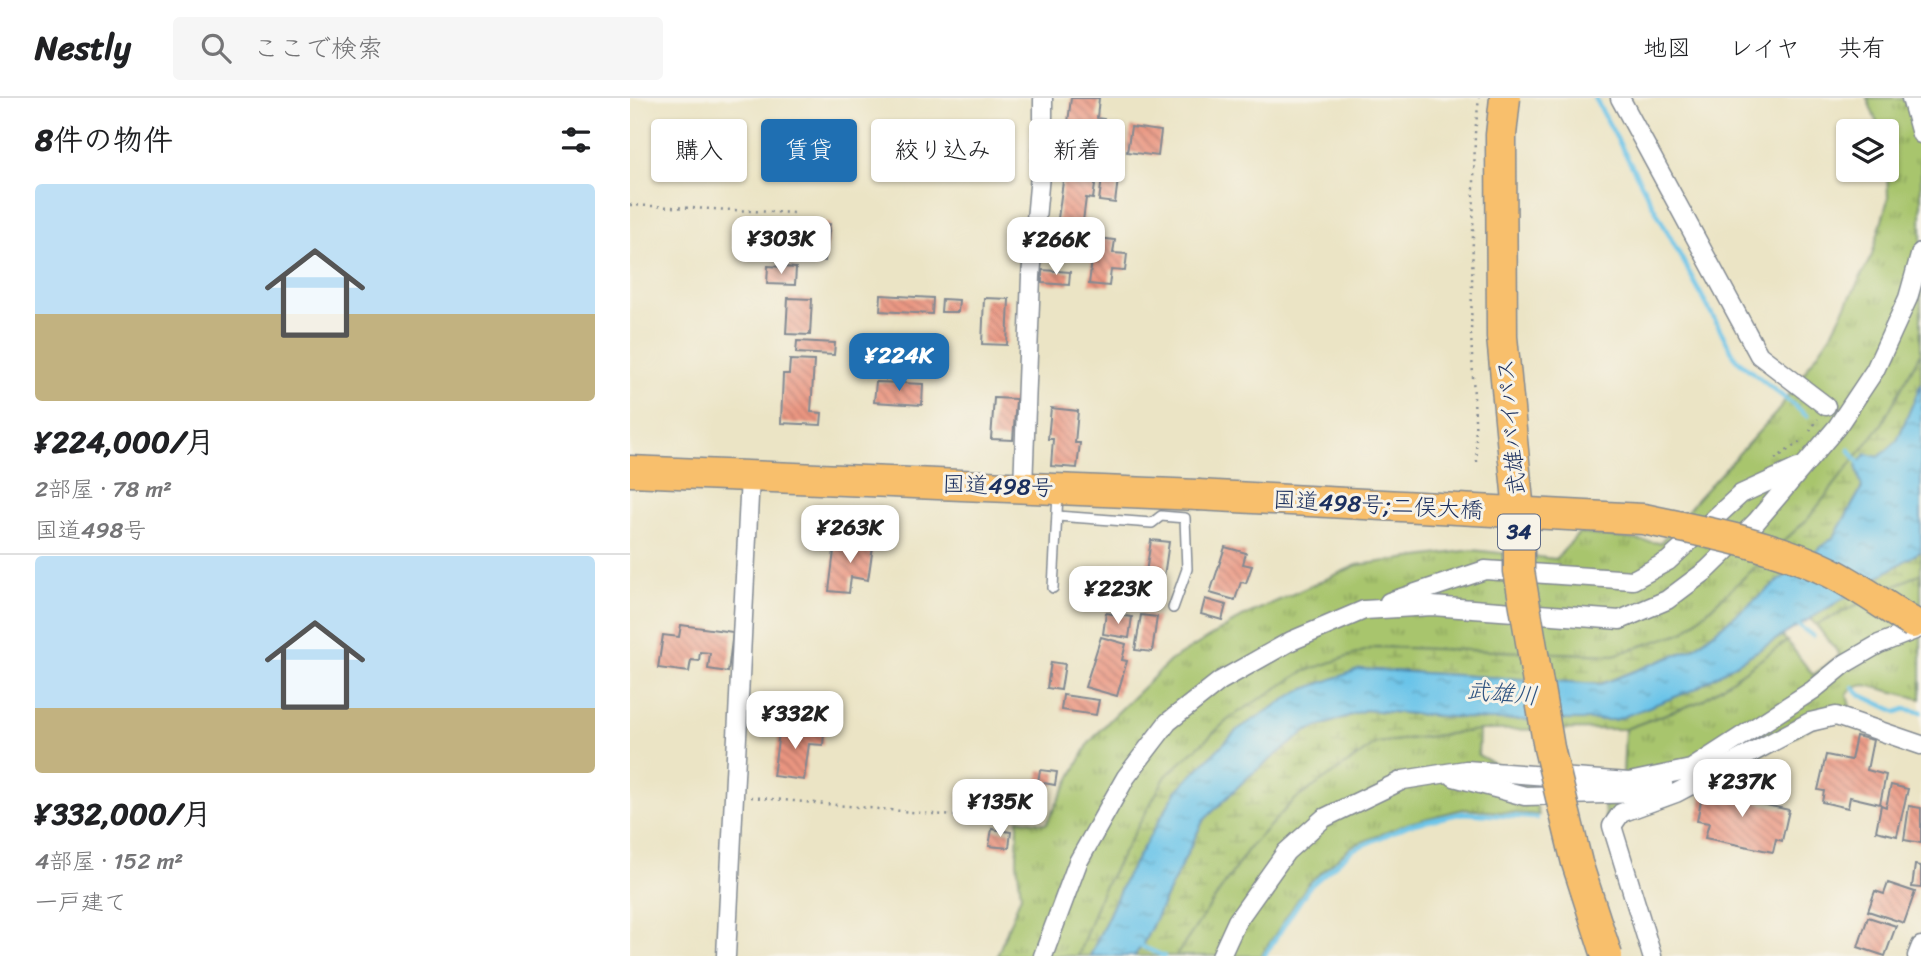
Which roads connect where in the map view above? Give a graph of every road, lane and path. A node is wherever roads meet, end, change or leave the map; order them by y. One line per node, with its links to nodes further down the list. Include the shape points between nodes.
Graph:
1 (1043, 98): 16 (street)
2 (1479, 98): 11 (path, via 1471,334)
3 (1505, 98): 19 (highway, 武雄バイパス / 34, bridge, via 1501,135 1502,337)
4 (1620, 98): 10 (street, via 1759,355)
5 (1911, 98): 6 (street)
6 (1921, 134)
7 (630, 205): 8 (path)
8 (794, 212)
9 (1921, 252): 13 (street, via 1908,298 1875,370 1837,427)
10 (1826, 406): 12 (path, via 1806,437)
11 (1477, 462)
12 (1767, 465)
13 (1804, 465): 22 (street, via 1741,494 1668,561 1633,580 1485,570); 22 (street, via 1707,570 1667,600 1620,620 1432,606)
14 (630, 471): 15 (highway, 国道498号)
15 (750, 477): 16 (highway, 国道498号); 27 (street)
16 (1023, 487): 18 (highway, 国道498号)
17 (1198, 495): 18 (highway, 国道498号); 19 (highway, 国道498号;二俣大橋, bridge)
18 (1058, 502): 20 (lane); 21 (lane, via 1152,523 1161,516 1185,519 1187,569)
19 (1518, 512): 23 (highway, 国道498号;二俣大橋, bridge, via 1643,519 1712,533 1830,572); 34 (highway, 武雄バイパス / 34, bridge, via 1519,571 1549,748 1577,863)
20 (1053, 588)
21 (1173, 608)
22 (1364, 610): 32 (street, via 1291,641 1220,681 1168,722 1126,777 1078,862)
23 (1918, 626): 25 (street, via 1846,663 1813,690)
24 (1921, 745): 28 (street, via 1836,716 1810,722 1676,793)
25 (1691, 769): 26 (street, via 1629,782 1466,770); 28 (street)
26 (1443, 774): 28 (street, via 1525,796); 33 (street, via 1403,780 1324,818 1286,852 1237,921)
27 (734, 795): 29 (path); 31 (street)
28 (1645, 799): 35 (street, via 1621,813 1612,826)
29 (1019, 822)
30 (1921, 946): 36 (street)
31 (726, 956)
32 (1043, 956)
33 (1221, 956)
34 (1607, 956)
35 (1652, 956)
36 (1917, 956)

